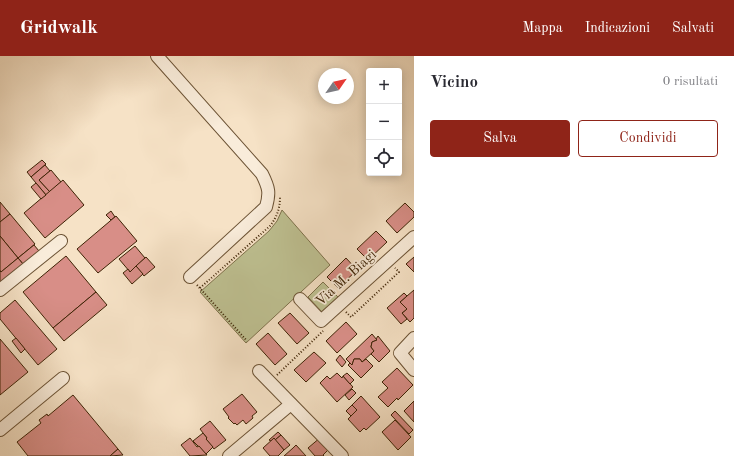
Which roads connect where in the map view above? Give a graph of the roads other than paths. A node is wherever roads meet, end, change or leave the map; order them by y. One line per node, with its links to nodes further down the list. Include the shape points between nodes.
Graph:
1 (157, 56): 4 (street, via 262,174 268,186 266,207)
2 (414, 237): 6 (street, Via M. Biagi, via 321,321)
3 (61, 241): 5 (street)
4 (190, 277)
5 (0, 290)
6 (300, 299)
7 (414, 338): 8 (street, via 400,353)
8 (414, 370)
9 (259, 371): 11 (street)
10 (63, 378): 12 (street)
11 (291, 404): 13 (street); 14 (street)
12 (0, 430)
13 (229, 456)
14 (342, 456)

